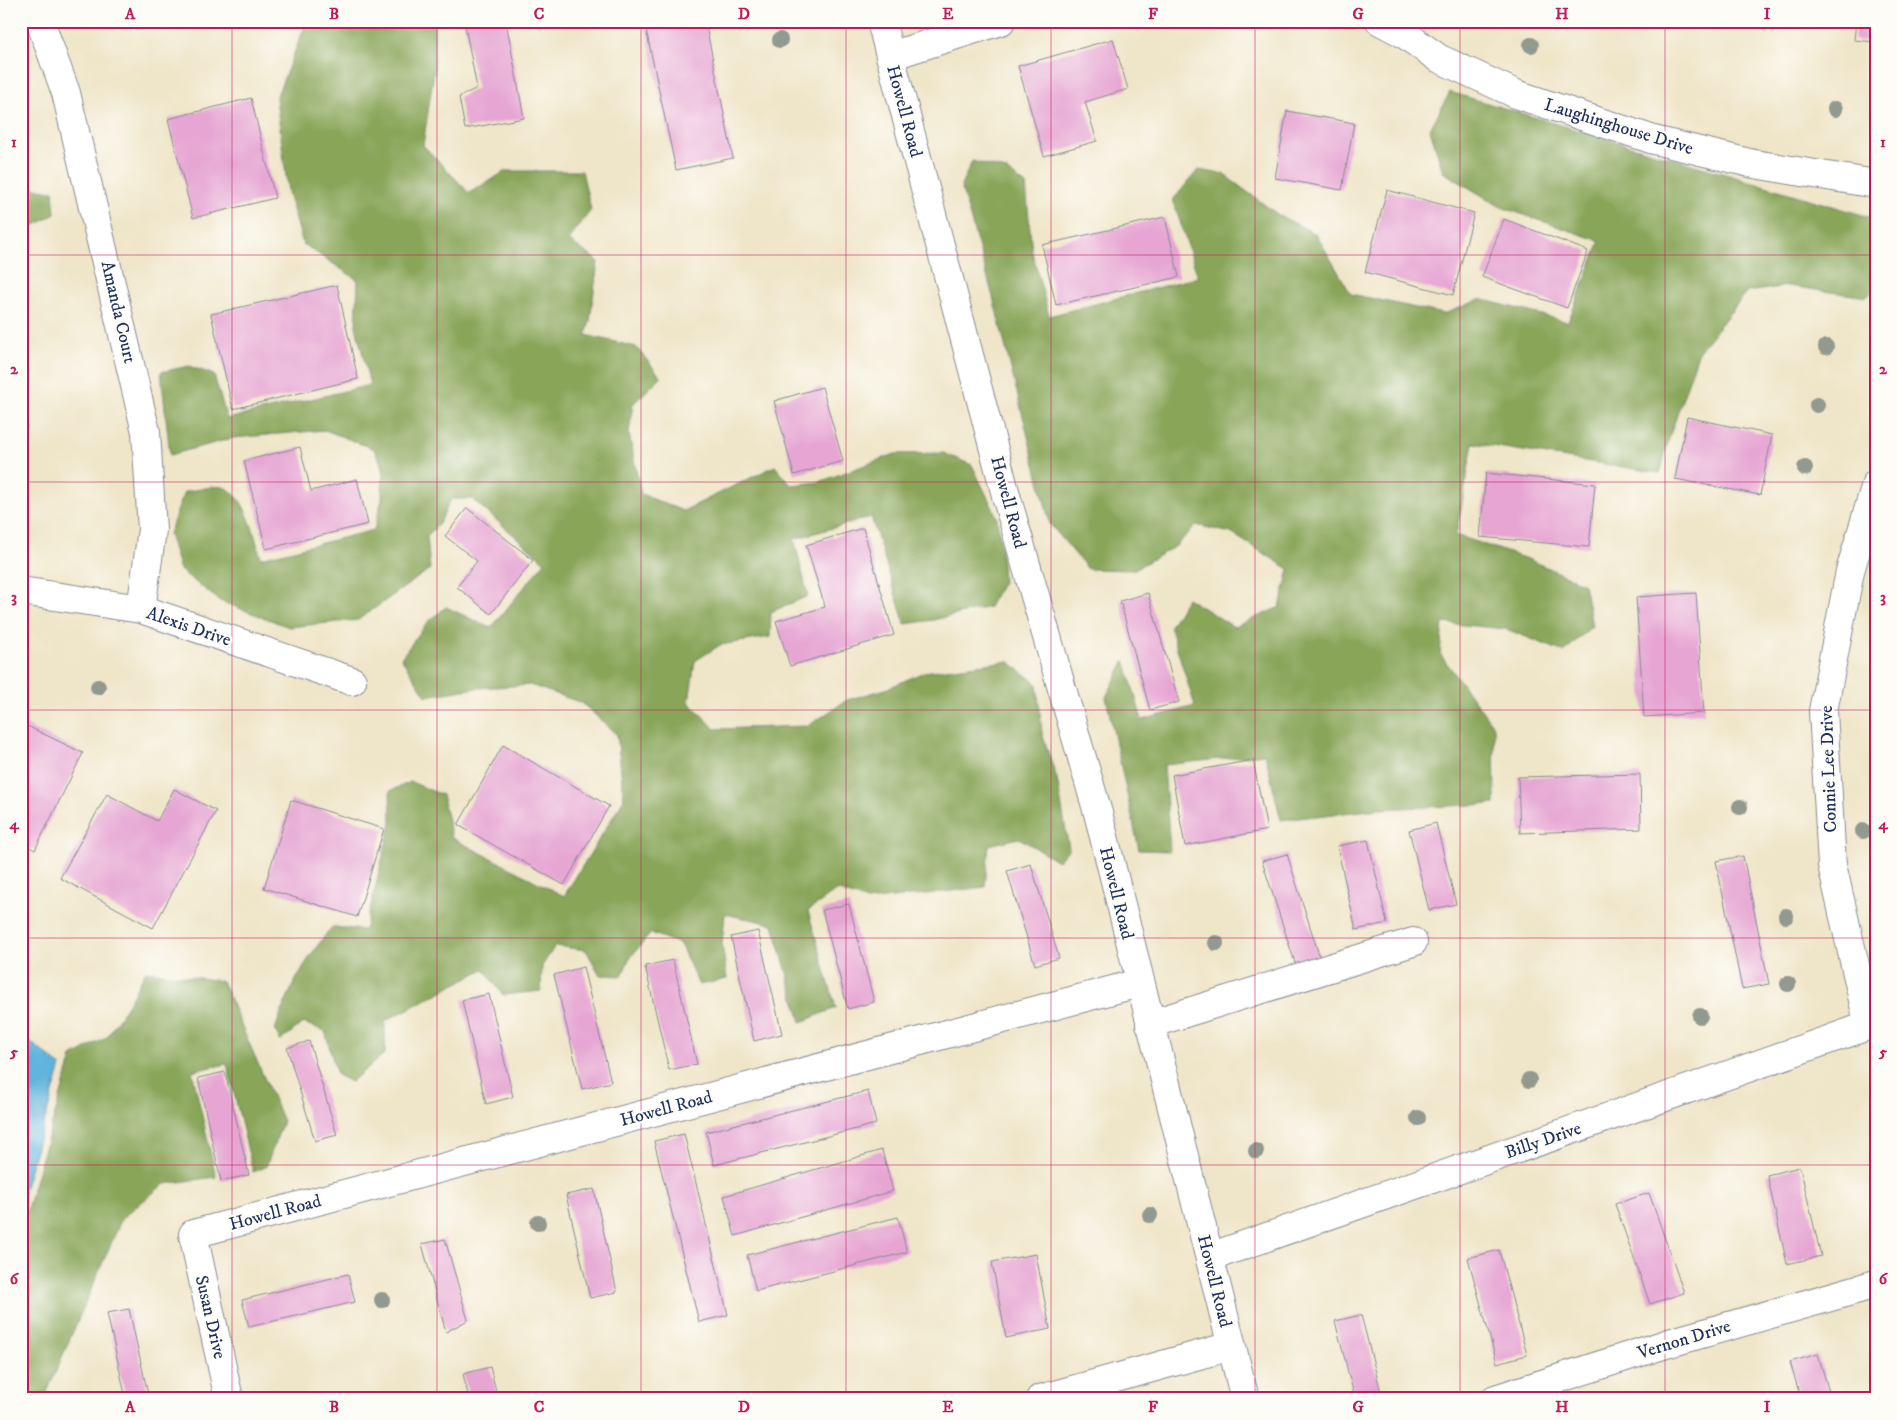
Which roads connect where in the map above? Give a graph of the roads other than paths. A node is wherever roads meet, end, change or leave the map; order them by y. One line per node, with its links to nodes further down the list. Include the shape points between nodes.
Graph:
1 (40, 21): 9 (street, Amanda Court, via 66,93 146,432 152,530)
2 (881, 21): 5 (street, Howell Road)
3 (1001, 21): 5 (street)
4 (1380, 21): 6 (street, Laughinghouse Drive, via 1403,32 1438,58 1516,94 1636,134 1754,164)
5 (890, 56): 12 (street, Howell Road, via 1007,499 1098,813)
6 (1876, 184)
7 (1876, 484): 14 (street, Connie Lee Drive, via 1850,572 1823,711 1832,865)
8 (21, 591): 9 (street, Alexis Drive)
9 (141, 609): 10 (street, Alexis Drive)
10 (352, 681)
11 (1413, 942): 13 (street)
12 (1139, 982): 13 (street, Howell Road); 15 (street, Howell Road)
13 (1150, 1024): 16 (street, Howell Road)
14 (1872, 1025): 16 (street, Billy Drive)
15 (193, 1234): 19 (street, Susan Drive)
16 (1210, 1257): 18 (street, Howell Road)
17 (1876, 1284): 22 (street, Vernon Drive, via 1666,1344)
18 (1231, 1346): 20 (street, Howell Road); 21 (street, Howell Road)
19 (229, 1399)
20 (1040, 1399)
21 (1245, 1399)
22 (1495, 1399)

